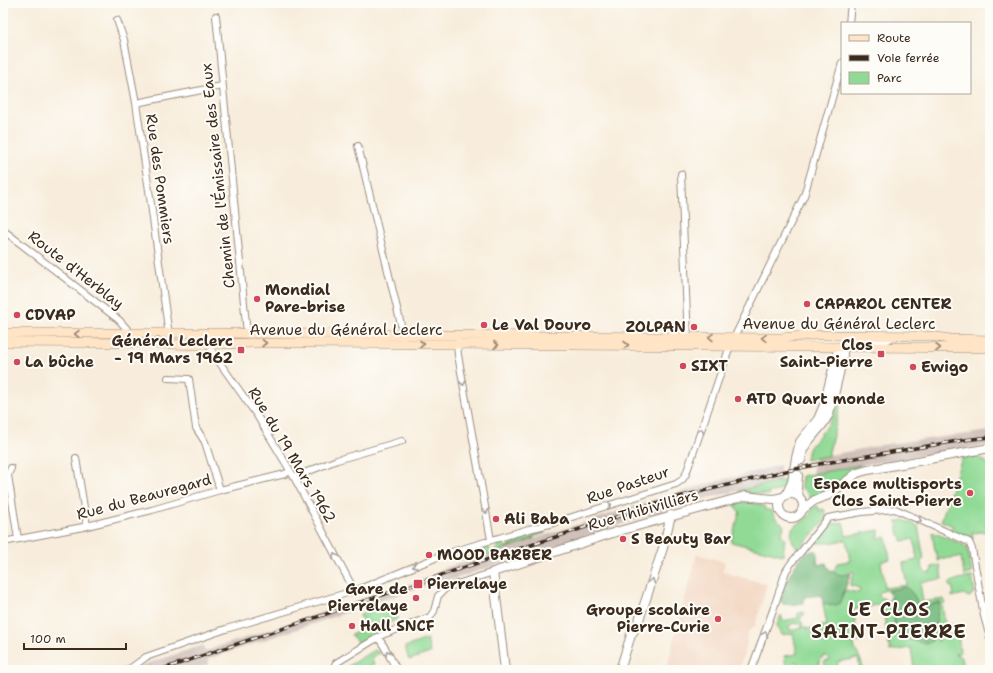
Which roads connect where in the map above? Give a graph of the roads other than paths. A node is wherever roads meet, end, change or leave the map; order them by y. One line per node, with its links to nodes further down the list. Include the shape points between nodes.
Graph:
1 (851, 3): 4 (street)
2 (216, 16): 6 (street, Chemin de l'Émissaire des Eaux)
3 (117, 20): 7 (street, Rue des Pommiers, via 124,40)
4 (849, 22)
5 (841, 66): 24 (street, via 804,196)
6 (222, 86): 7 (street); 15 (street, Chemin de l'Émissaire des Eaux)
7 (136, 103): 12 (street, Rue des Pommiers)
8 (358, 146): 21 (street, via 400,321)
9 (681, 174): 26 (street)
10 (3, 230): 20 (street, Route d'Herblay, via 119,320 127,329)
11 (3, 334): 20 (main road, Avenue du Général Leclerc, one-way to 11)
12 (169, 334): 13 (main road, Avenue du Général Leclerc); 20 (main road, Avenue du Général Leclerc); 25 (street, Rue des Pommiers)
13 (200, 334): 14 (main road, Avenue du Général Leclerc); 27 (street)
14 (211, 334): 15 (main road, Avenue du Général Leclerc); 28 (street, Rue du 19 Mars 1962)
15 (247, 334): 21 (main road, Avenue du Général Leclerc)
16 (464, 335): 21 (main road, Avenue du Général Leclerc); 26 (main road, Avenue du Général Leclerc); 29 (street)
17 (831, 336): 18 (main road, Avenue du Général Leclerc); 24 (main road, Avenue du Général Leclerc, one-way to 24); 30 (main road)
18 (894, 336): 19 (main road, Avenue du Général Leclerc); 30 (street, via 882,341 851,341)
19 (937, 337): 22 (main road, Avenue du Général Leclerc); 31 (main road, via 903,341)
20 (128, 338): 23 (main road, Avenue du Général Leclerc); 25 (main road, Avenue du Général Leclerc)
21 (402, 340): 28 (main road, Avenue du Général Leclerc, one-way to 21); 29 (main road, Avenue du Général Leclerc, one-way to 29)
22 (990, 340)
23 (3, 342)
24 (732, 342): 26 (main road, Avenue du Général Leclerc); 30 (main road, Avenue du Général Leclerc); 49 (street, Rue Pasteur, one-way to 24, via 550,524 682,480)
25 (170, 343): 27 (main road, Avenue du Général Leclerc)
26 (685, 343): 29 (main road, Avenue du Général Leclerc, one-way to 26)
27 (200, 345): 28 (main road, Avenue du Général Leclerc)
28 (211, 345): 38 (street, Rue du 19 Mars 1962, via 212,352 256,414)
29 (457, 345): 49 (street, one-way to 49)
30 (843, 347): 31 (main road, Avenue du Général Leclerc); 40 (street, via 836,355 818,419 799,446 792,482); 42 (street, via 832,405 826,420 803,450 797,485)
31 (899, 347): 32 (main road, Avenue du Général Leclerc, one-way to 32)
32 (990, 348)
33 (168, 378): 39 (street, via 189,379 196,428 205,442)
34 (402, 441): 38 (street, Rue du Beauregard)
35 (988, 450): 43 (street, via 857,473 829,494)
36 (76, 458): 47 (street)
37 (11, 468): 48 (street, via 8,475)
38 (292, 474): 39 (street, Rue du Beauregard); 52 (street, Rue du 19 Mars 1962, one-way to 38)
39 (220, 490): 47 (street, Rue du Beauregard)
40 (784, 496): 41 (street, Rue Thibivilliers); 42 (street, via 792,494); 45 (street, via 779,504)
41 (756, 497): 45 (street); 46 (street, Rue Thibivilliers, via 745,496)
42 (799, 497): 43 (street); 44 (street)
43 (815, 500): 44 (street)
44 (802, 510): 45 (street, via 791,518 784,516)
45 (780, 511)
46 (671, 516): 51 (street, Rue Thibivilliers); 60 (street, one-way to 46, via 663,548)
47 (87, 526): 48 (street, Rue du Beauregard)
48 (18, 539): 50 (street, Rue du Beauregard)
49 (491, 540): 52 (street, one-way to 52, via 445,554)
50 (3, 542)
51 (493, 572): 54 (street, via 446,588 438,596 430,617); 59 (street)
52 (354, 590): 56 (street, via 226,629 146,657)
53 (988, 626): 55 (street); 61 (street, one-way to 53, via 786,571 828,518 895,509 969,542)
54 (378, 637): 57 (street, via 336,663); 58 (street, one-way to 54)
55 (990, 638)
56 (124, 670)
57 (332, 670)
58 (397, 670)
59 (505, 670)
60 (620, 670)
61 (750, 670)

